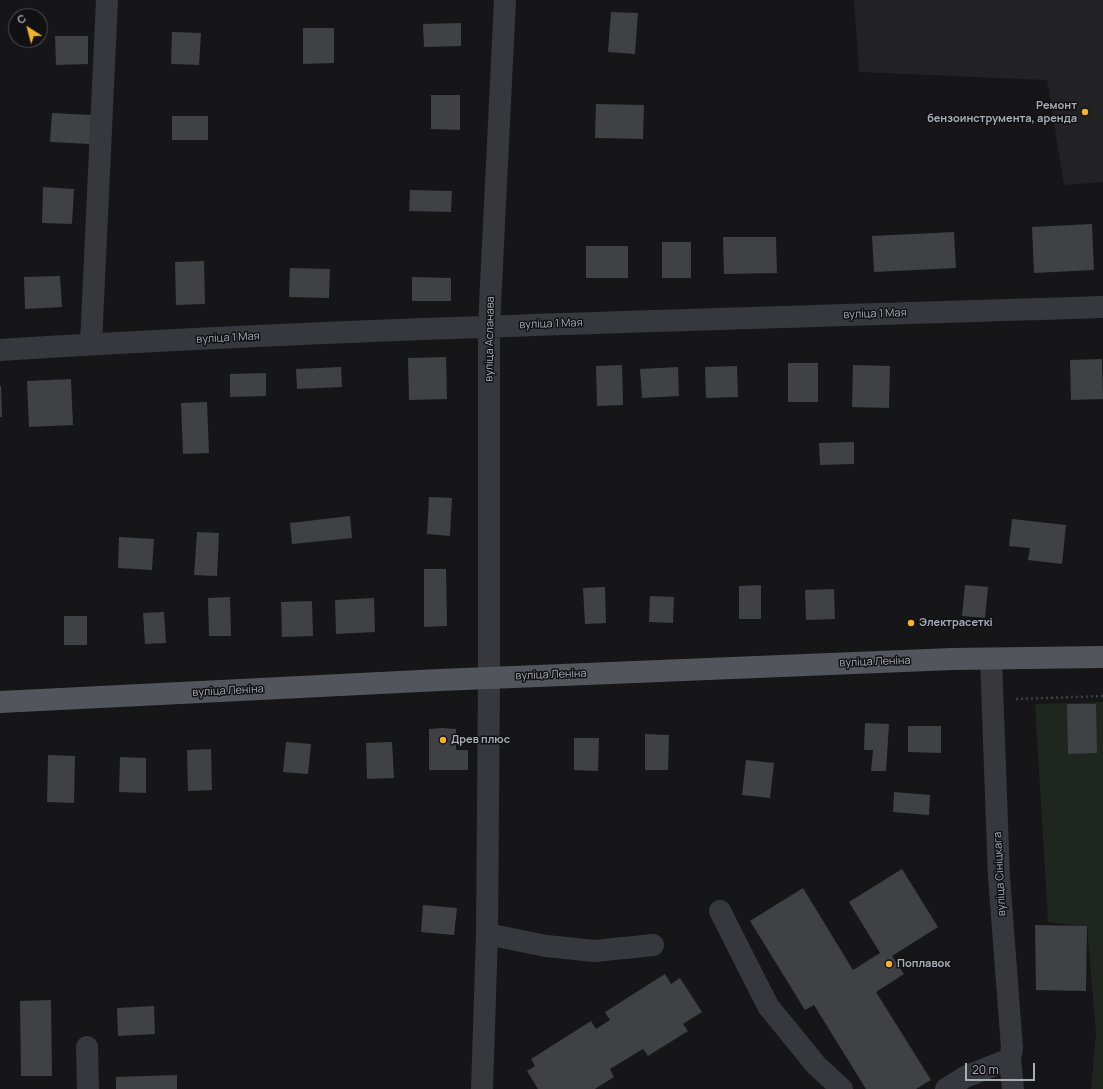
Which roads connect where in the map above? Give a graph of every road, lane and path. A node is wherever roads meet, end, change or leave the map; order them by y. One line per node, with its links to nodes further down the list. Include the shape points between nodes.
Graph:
1 (107, 0): 5 (street)
2 (505, 0): 4 (street, вуліца Асланава)
3 (1103, 307): 4 (street, вуліца 1 Мая)
4 (489, 326): 5 (street, вуліца 1 Мая); 9 (street, вуліца Асланава)
5 (91, 344): 6 (street, вуліца 1 Мая)
6 (0, 350)
7 (1103, 657): 8 (main road, вуліца Леніна)
8 (991, 659): 9 (main road, вуліца Леніна); 11 (street, вуліца Сініцкага)
9 (490, 678): 12 (main road, вуліца Леніна); 14 (street, вуліца Асланава)
10 (1103, 696): 11 (path)
11 (992, 699): 17 (street, вуліца Сініцкага, via 999,877 1012,1048)
12 (0, 702)
13 (720, 911): 18 (street, via 768,1006)
14 (487, 934): 15 (street, via 546,946 596,951); 20 (street, вуліца Асланава)
15 (652, 945)
16 (87, 1047): 19 (street)
17 (1010, 1059): 21 (street, via 966,1077); 22 (street, вуліца Сініцкага)
18 (830, 1086)
19 (88, 1089)
20 (482, 1089)
21 (946, 1089)
22 (1013, 1089)

